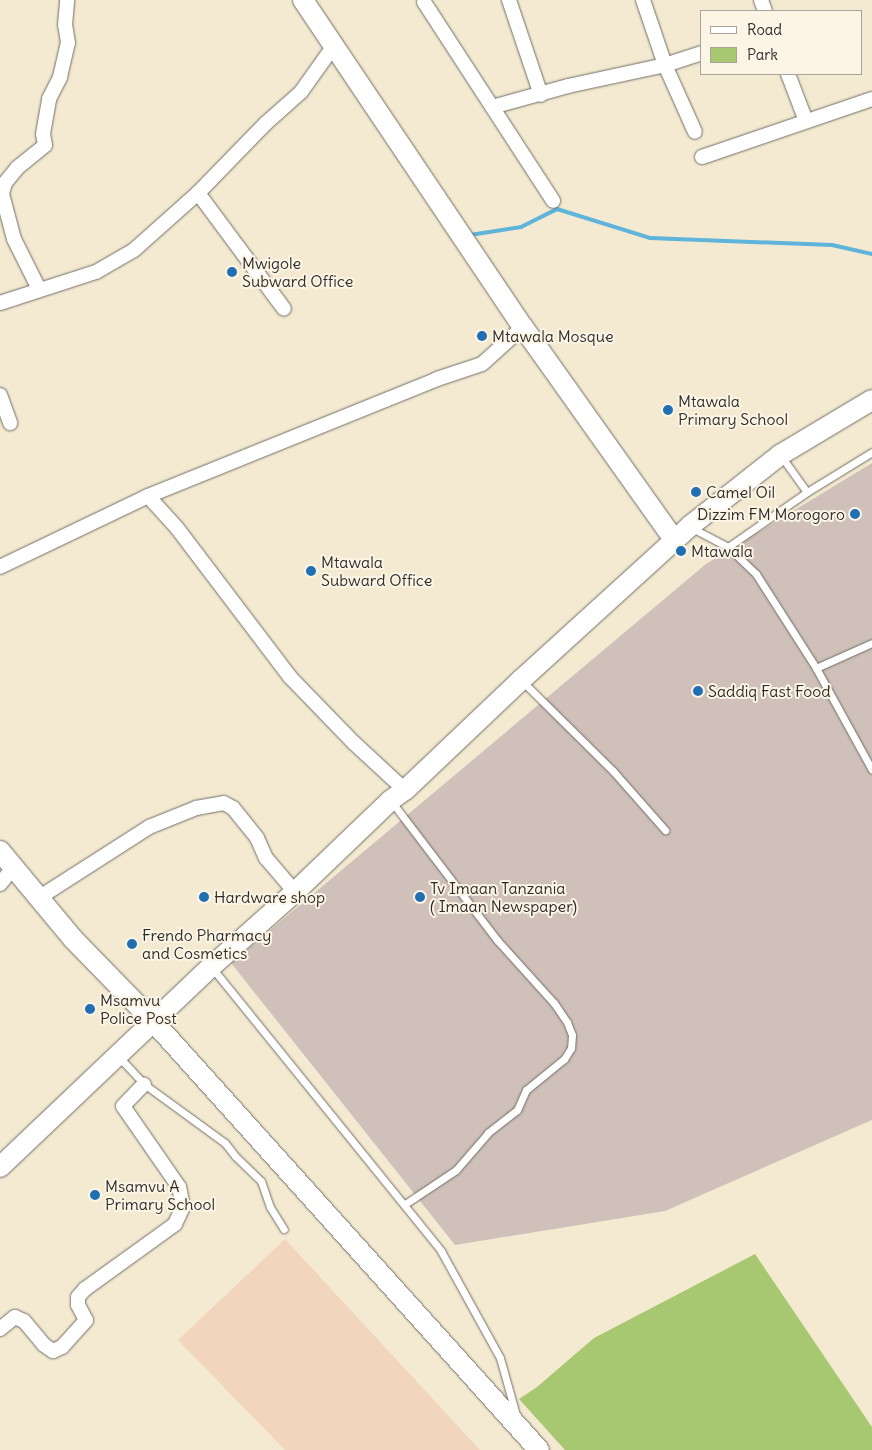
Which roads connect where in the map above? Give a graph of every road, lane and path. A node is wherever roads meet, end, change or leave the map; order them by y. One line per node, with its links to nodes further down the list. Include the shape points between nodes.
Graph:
1 (67, 0): 18 (street, via 65,25 68,43 60,77 49,99 42,134 45,145 17,168 5,183 2,194 14,239)
2 (303, 0): 6 (street)
3 (509, 0): 10 (street)
4 (643, 0): 8 (street)
5 (424, 2): 12 (street)
6 (333, 47): 16 (street, via 301,92); 21 (street)
7 (700, 53): 8 (street)
8 (665, 65): 10 (street); 14 (street)
9 (788, 75): 13 (street)
10 (541, 95): 12 (street)
11 (872, 99): 13 (street)
12 (492, 107): 17 (street)
13 (806, 121): 15 (street)
14 (695, 132)
15 (702, 157)
16 (198, 193): 18 (street, via 121,259 96,272); 20 (street)
17 (553, 201)
18 (39, 289): 19 (street)
19 (0, 303)
20 (284, 309)
21 (523, 327): 28 (street, via 482,364 437,379); 30 (street)
22 (0, 395): 24 (street)
23 (872, 400): 26 (street)
24 (10, 423)
25 (872, 452): 27 (lane)
26 (780, 455): 27 (lane); 29 (street)
27 (807, 492): 31 (lane)
28 (148, 496): 32 (street); 37 (street, via 177,528 290,676)
29 (690, 526): 30 (street); 31 (lane)
30 (675, 541): 35 (street)
31 (728, 547): 34 (lane, via 756,574)
32 (0, 567)
33 (872, 643): 34 (lane)
34 (816, 668): 36 (lane)
35 (521, 680): 37 (street); 38 (lane, via 613,770)
36 (872, 770)
37 (398, 795): 42 (street); 49 (lane, via 497,940 558,1008 572,1035 564,1060 526,1090 518,1110 488,1134 456,1170)
38 (665, 830)
39 (0, 851): 40 (street)
40 (14, 867): 41 (street); 43 (street)
41 (0, 884)
42 (295, 892): 43 (street, via 266,858 257,838 237,813 224,803 196,808 149,827); 44 (street)
43 (40, 897): 45 (street, via 73,939)
44 (212, 966): 45 (street); 49 (lane)
45 (153, 1021): 46 (street); 52 (street)
46 (118, 1055): 47 (lane); 48 (street)
47 (144, 1084): 50 (lane, via 225,1143 261,1181 270,1207); 51 (street, via 123,1106 179,1187 183,1207 175,1224 85,1289 78,1297 78,1304 86,1320 62,1347 53,1351 16,1317)
48 (0, 1167)
49 (405, 1204): 52 (lane, via 441,1251 487,1330 500,1358)
50 (284, 1229)
51 (0, 1329)
52 (519, 1428): 53 (street)
53 (539, 1450)

